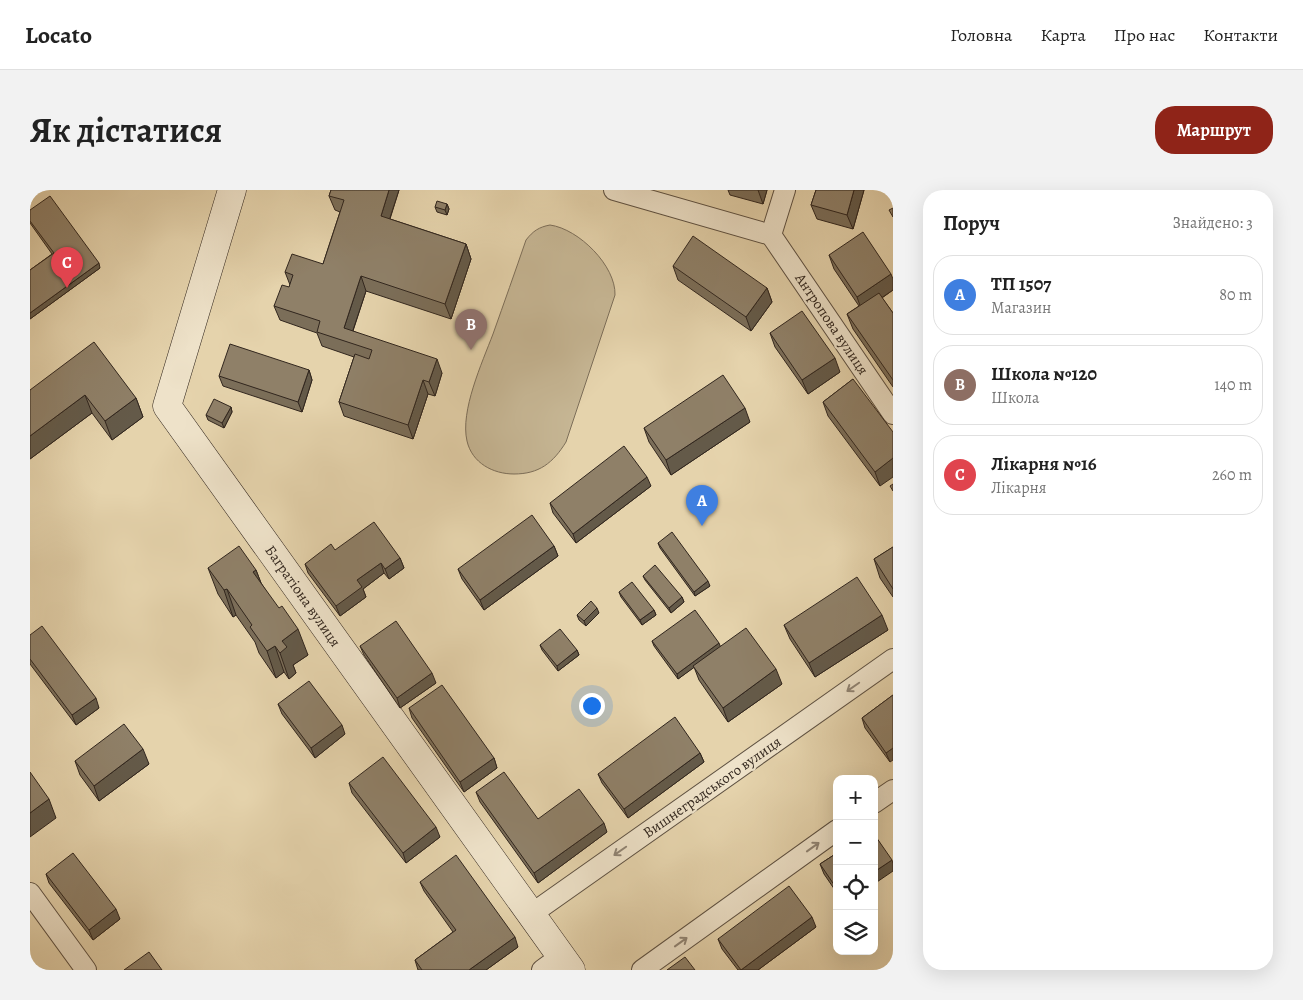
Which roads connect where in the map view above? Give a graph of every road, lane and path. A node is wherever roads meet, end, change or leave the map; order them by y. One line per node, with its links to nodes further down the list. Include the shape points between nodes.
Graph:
1 (232, 190): 11 (street, Багратіона вулиця, via 167,406)
2 (614, 190): 4 (street)
3 (785, 190): 4 (street)
4 (771, 235): 5 (street, Антропова вулиця)
5 (893, 414)
6 (893, 659): 11 (street, Вишнеградського вулиця, one-way to 11)
7 (893, 790): 8 (street)
8 (878, 800)
9 (833, 833): 14 (street, one-way to 9)
10 (30, 894): 13 (street)
11 (530, 915): 12 (street, Багратіона вулиця)
12 (558, 965)
13 (86, 970)
14 (642, 970)

